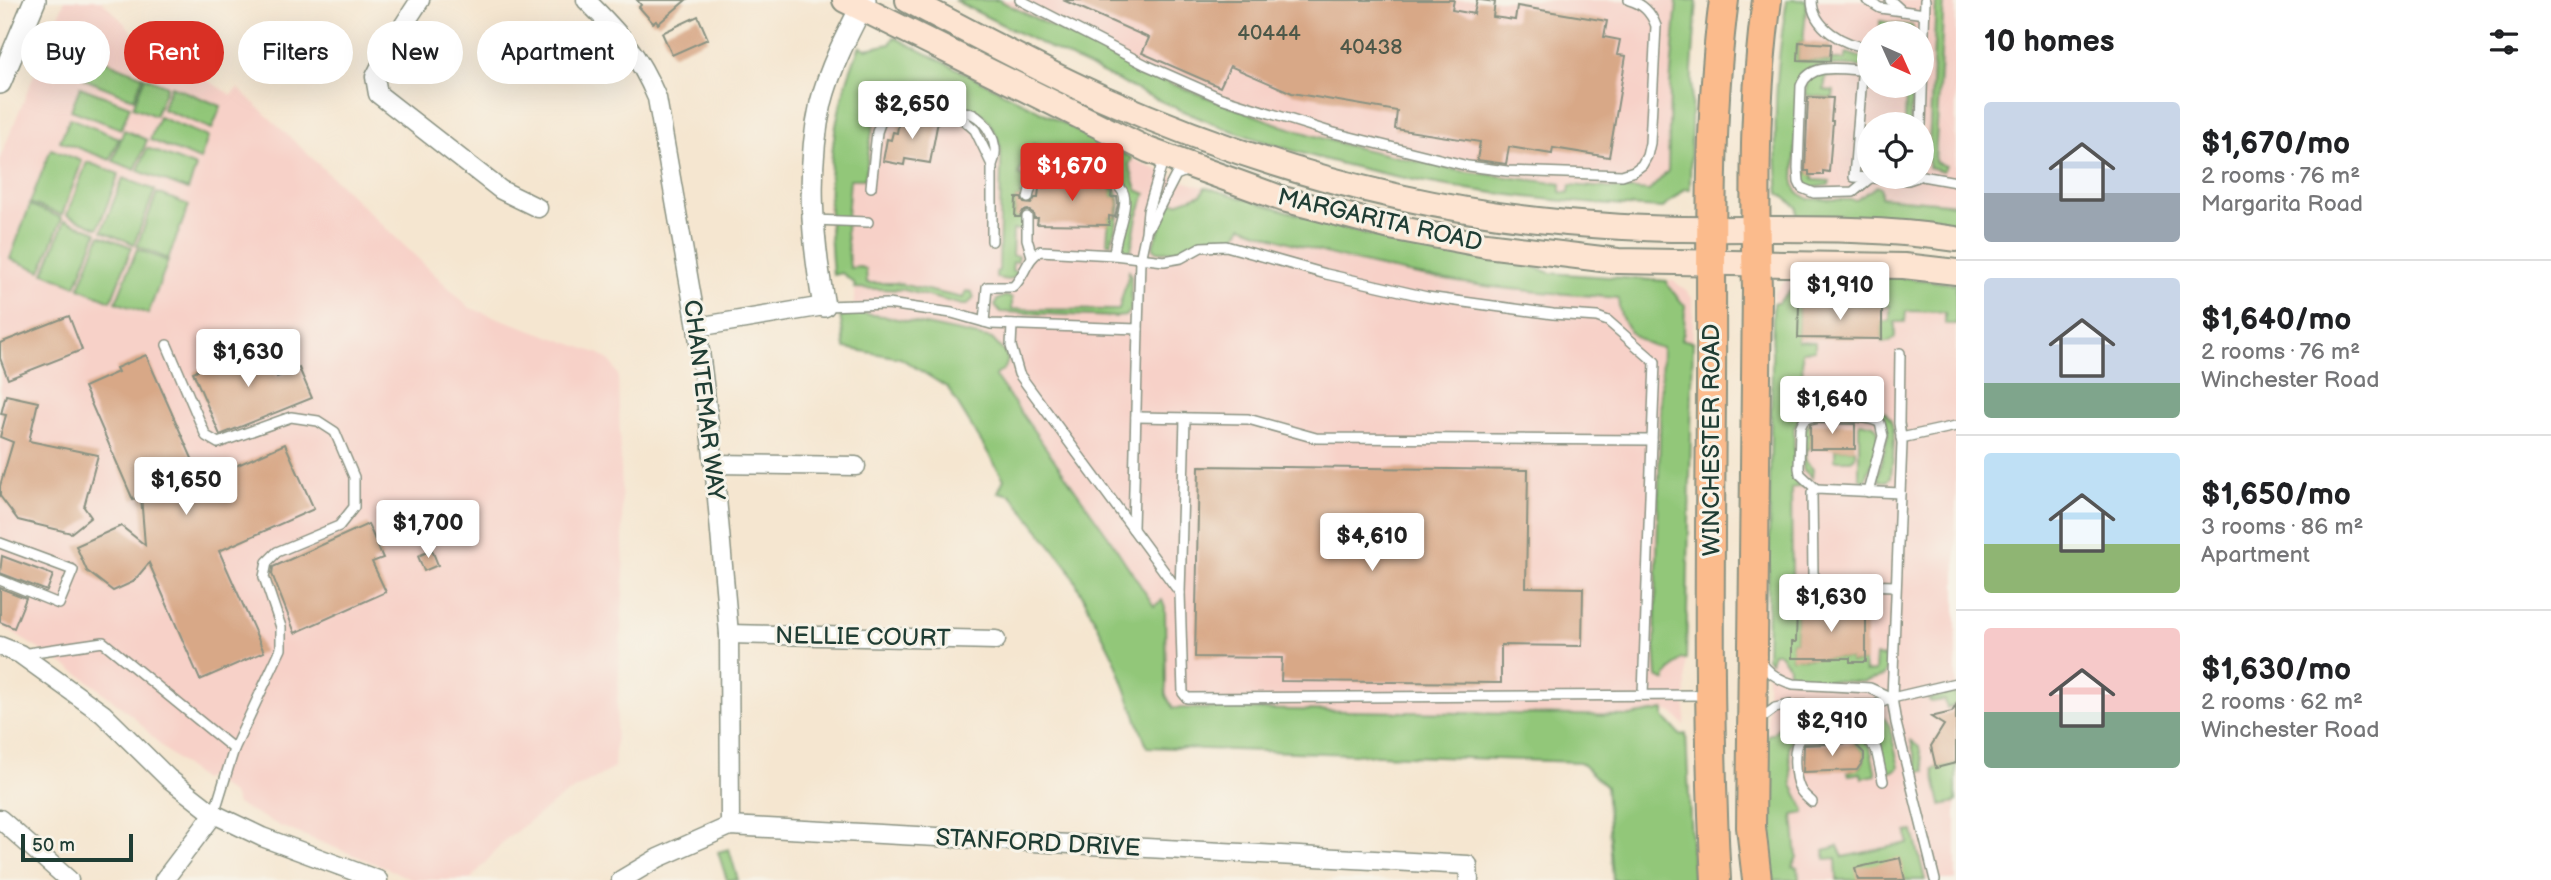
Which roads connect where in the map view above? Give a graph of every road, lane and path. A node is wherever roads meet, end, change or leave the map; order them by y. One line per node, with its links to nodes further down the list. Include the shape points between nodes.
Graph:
1 (34, 0): 19 (street)
2 (420, 0): 30 (street, via 375,76 378,94 501,190)
3 (586, 0): 47 (street, CHANTEMAR WAY, via 643,65 657,98)
4 (908, 0): 26 (main road, MARGARITA ROAD, via 1102,98 1257,159)
5 (1020, 0): 6 (lane, via 1146,65 1221,97 1330,132 1468,166 1609,176 1634,171 1647,156 1650,143 1656,26 1646,8)
6 (1629, 0)
7 (1724, 0): 34 (main road, WINCHESTER ROAD)
8 (1767, 0): 35 (main road, WINCHESTER ROAD, via 1761,42)
9 (1812, 0): 17 (lane, via 1815,16 1836,37)
10 (1867, 0): 14 (lane, via 1880,8)
11 (1891, 0): 14 (lane)
12 (1926, 0): 15 (lane)
13 (857, 3): 21 (main road, MARGARITA ROAD, via 1106,132); 32 (street, via 821,103 813,159)
14 (1904, 12): 15 (lane)
15 (1925, 14): 16 (lane)
16 (1924, 21)
17 (1857, 45)
18 (1857, 71): 28 (lane, via 1815,70 1803,79 1798,169 1802,188 1814,194)
19 (0, 83)
20 (1857, 139): 23 (lane)
21 (1164, 157): 22 (main road, MARGARITA ROAD); 26 (main road, via 1168,149 1180,144 1276,178); 36 (lane)
22 (1196, 169): 36 (lane, via 1176,175); 42 (main road, MARGARITA ROAD, via 1294,202 1445,238 1618,261)
23 (1857, 177)
24 (1934, 179): 25 (lane)
25 (1956, 182)
26 (1339, 183): 34 (main road, MARGARITA ROAD, via 1470,211 1566,223)
27 (871, 187): 37 (lane, via 877,132 887,107 906,105 956,113 975,130 992,165)
28 (1857, 189)
29 (1028, 198): 38 (lane, via 1038,173 1055,161 1065,160 1116,183 1123,192 1125,209)
30 (538, 208)
31 (1027, 218): 39 (lane)
32 (813, 220): 33 (lane); 44 (street)
33 (868, 222)
34 (1712, 228): 35 (main road, MARGARITA ROAD); 42 (main road, WINCHESTER ROAD)
35 (1754, 228): 41 (main road, MARGARITA ROAD, via 1875,231); 43 (main road, WINCHESTER ROAD)
36 (1146, 232): 40 (lane)
37 (992, 241)
38 (1114, 255): 39 (lane, via 1040,251); 40 (lane)
39 (1032, 256): 45 (lane, via 1013,287 987,287)
40 (1140, 260): 48 (lane); 55 (lane, via 1164,261 1201,247 1226,246 1427,297 1597,317 1608,321 1655,362)
41 (1947, 260): 43 (main road, MARGARITA ROAD)
42 (1713, 263): 43 (main road, MARGARITA ROAD); 73 (main road, WINCHESTER ROAD)
43 (1756, 263): 69 (main road, WINCHESTER ROAD)
44 (824, 306): 45 (lane, via 888,304); 47 (street)
45 (984, 322): 46 (lane)
46 (1012, 325): 48 (lane); 61 (lane, via 1011,346 1019,374)
47 (697, 327): 56 (street, CHANTEMAR WAY)
48 (1138, 329): 51 (lane)
49 (167, 345): 76 (lane, via 206,436 218,443 291,417 318,421 335,432 354,477 354,507 339,526 277,552 267,562 264,578 281,627 281,649)
50 (1900, 353): 54 (lane)
51 (1136, 417): 52 (lane); 61 (lane)
52 (1185, 418): 55 (lane, via 1248,418 1316,439); 65 (lane)
53 (1956, 426): 54 (lane)
54 (1901, 438): 60 (lane)
55 (1652, 440): 72 (lane)
56 (714, 464): 57 (street); 66 (street, CHANTEMAR WAY)
57 (856, 466)
58 (1816, 489): 59 (lane); 59 (lane, via 1800,474 1802,423 1812,417 1866,417 1880,423 1883,436); 64 (lane, via 1812,493 1812,574 1816,581)
59 (1868, 492): 60 (lane)
60 (1900, 493): 64 (lane)
61 (1133, 529): 65 (lane)
62 (0, 543): 63 (lane, via 72,570 59,604)
63 (0, 580)
64 (1896, 586): 74 (lane)
65 (1180, 593): 72 (lane, via 1183,693 1187,698)
66 (729, 634): 67 (street, NELLIE COURT); 81 (street, CHANTEMAR WAY)
67 (996, 640)
68 (0, 646): 70 (street)
69 (1753, 649): 74 (lane, via 1767,671 1782,681 1870,688); 75 (main road, WINCHESTER ROAD)
70 (20, 654): 76 (lane, via 103,642); 79 (street, via 103,714)
71 (1956, 683): 74 (lane)
72 (1643, 695): 73 (lane)
73 (1710, 696): 87 (main road, WINCHESTER ROAD)
74 (1892, 698): 75 (lane, via 1875,705 1774,708); 89 (lane)
75 (1752, 731): 88 (main road, WINCHESTER ROAD, via 1751,827)
76 (234, 749): 79 (lane)
77 (1883, 781): 78 (lane, via 1876,749 1863,736 1800,738 1795,745 1798,782)
78 (1812, 802)
79 (214, 814): 84 (street); 85 (street)
80 (0, 819): 83 (street)
81 (730, 826): 82 (street, STANFORD DRIVE); 86 (street, STANFORD DRIVE)
82 (1468, 873)
83 (69, 880)
84 (164, 880)
85 (378, 880)
86 (621, 880)
87 (1716, 880)
88 (1757, 880)
89 (1935, 880)

